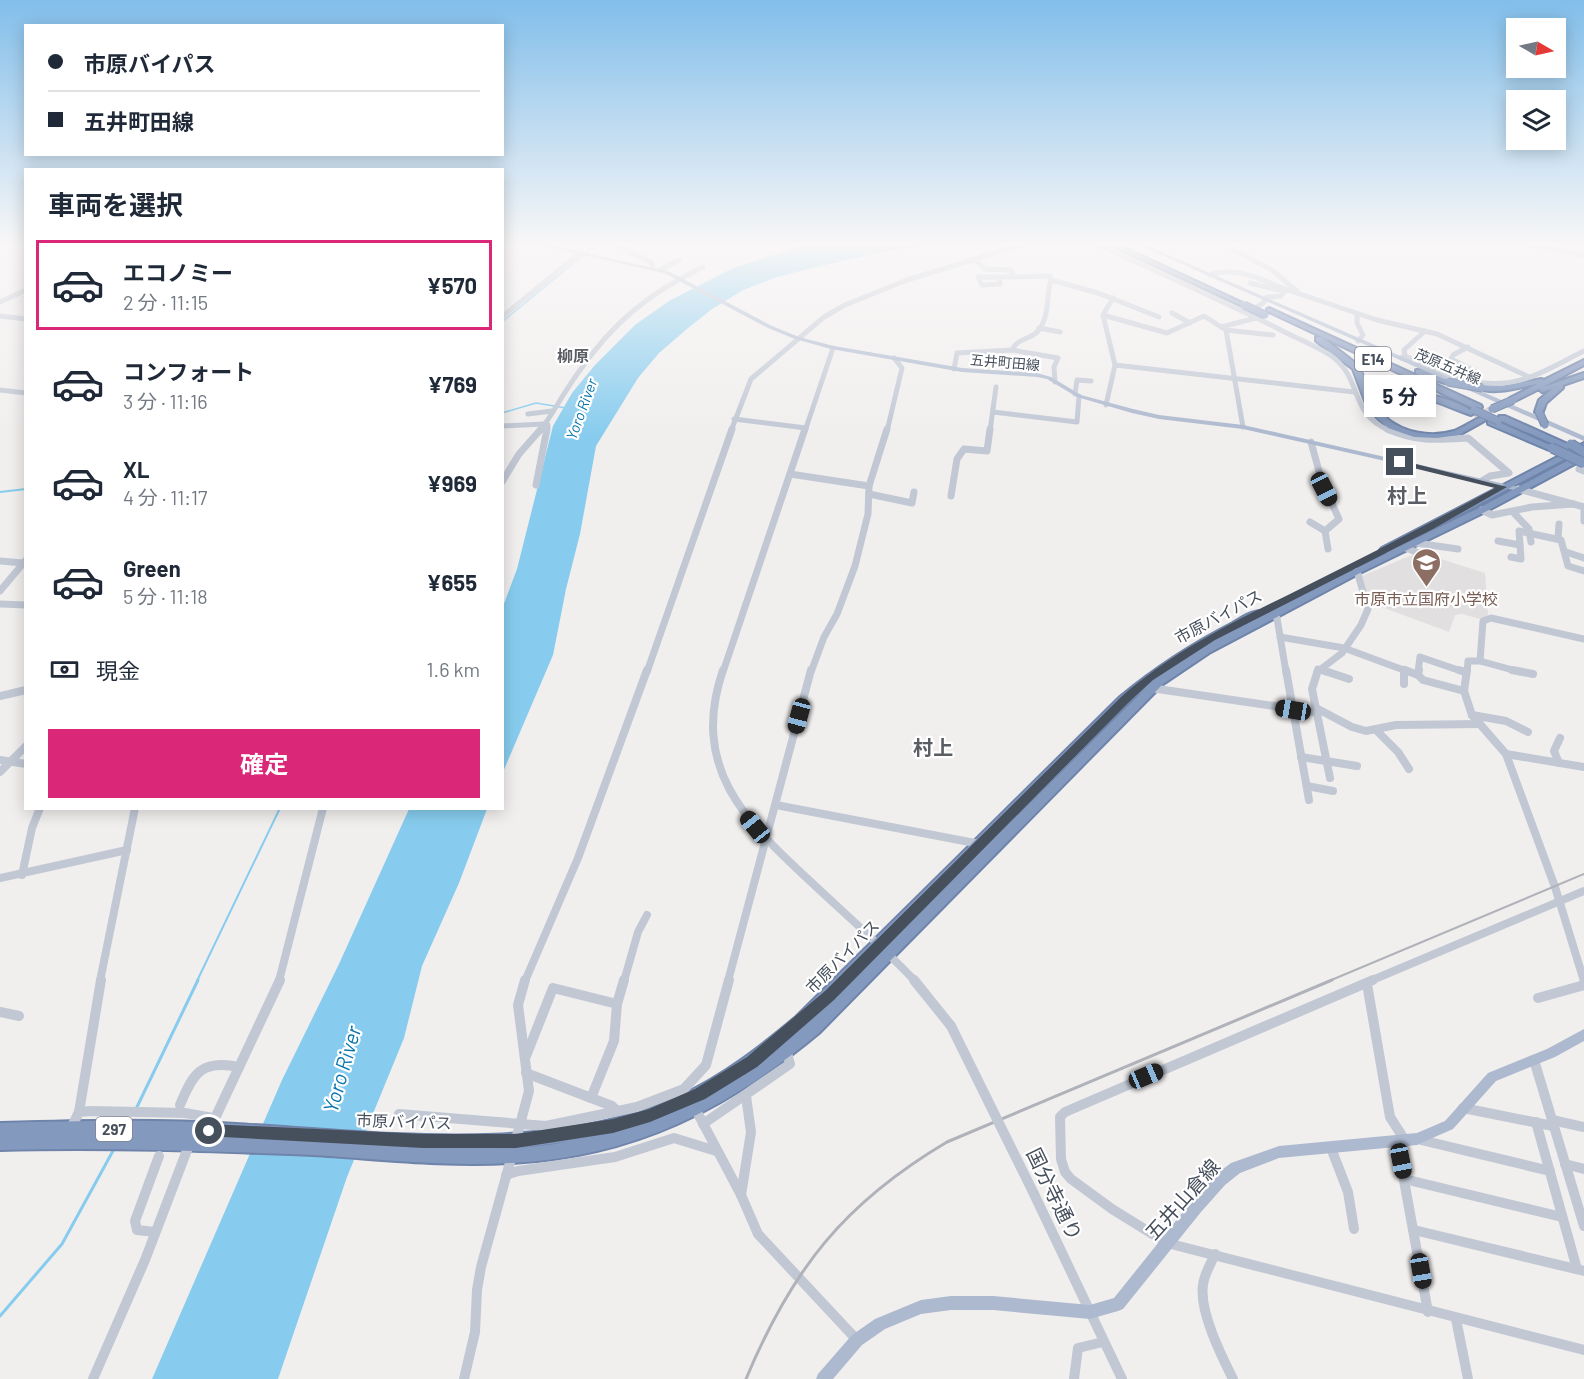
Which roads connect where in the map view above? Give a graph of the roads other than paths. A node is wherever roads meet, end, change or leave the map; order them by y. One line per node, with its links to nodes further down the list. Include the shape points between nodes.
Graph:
1 (634, 307): 58 (street, via 585,359)
2 (734, 307): 27 (main road, 五井町田線)
3 (841, 307): 27 (street)
4 (1046, 307): 22 (street, via 1046,320)
5 (1107, 307): 16 (street)
6 (1140, 307): 18 (street)
7 (1232, 307): 14 (street)
8 (1255, 307): 14 (street)
9 (1256, 307): 13 (highway, E14, bridge)
10 (1282, 307): 29 (main road, 茂原五井線)
11 (1338, 307): 15 (street)
12 (1172, 313): 21 (street)
13 (1267, 313): 28 (highway, E14); 46 (highway, bridge, via 1448,382 1504,388); 61 (highway, E14)
14 (1246, 314): 19 (street)
15 (1357, 314): 24 (street); 29 (street, via 1363,335)
16 (1103, 315): 21 (street, via 1167,333); 39 (street)
17 (0, 316): 20 (street)
18 (1159, 317)
19 (1256, 318): 23 (street); 54 (street, via 1331,356 1349,373)
20 (24, 319)
21 (1190, 323): 23 (street, via 1204,316)
22 (1039, 328): 25 (street); 32 (street, via 1013,345)
23 (1224, 328): 26 (street); 47 (street)
24 (1425, 331): 30 (street); 34 (street, via 1404,350)
25 (1060, 332)
26 (1273, 335)
27 (797, 338): 31 (main road, 五井町田線); 62 (street, via 751,379)
28 (1318, 339): 61 (highway, E14); 61 (highway, via 1356,369 1372,409 1391,426 1414,435 1437,436 1456,433)
29 (1358, 341): 34 (main road, 茂原五井線)
30 (1468, 347): 38 (street, via 1453,355); 45 (street)
31 (833, 348): 35 (main road, 五井町田線); 66 (street, 国分寺通り)
32 (1012, 350): 41 (street, via 957,353); 49 (street, via 1058,358)
33 (1584, 351): 45 (street)
34 (1402, 357): 42 (street); 67 (main road, 茂原五井線)
35 (894, 358): 36 (main road, 五井町田線); 40 (street)
36 (905, 360): 40 (street); 41 (main road, 五井町田線)
37 (1584, 362): 46 (highway)
38 (1455, 363): 42 (street); 43 (street)
39 (1115, 365): 47 (street); 57 (street)
40 (902, 368): 76 (street)
41 (954, 369): 49 (main road, 五井町田線, via 1037,375)
42 (1443, 372): 45 (street, via 1484,384)
43 (1480, 374)
44 (1584, 375): 50 (highway)
45 (1529, 377)
46 (1553, 377): 56 (highway)
47 (1235, 379): 54 (street); 65 (street)
48 (1091, 381): 55 (street, via 1077,380)
49 (1055, 382): 55 (main road, 五井町田線)
50 (1562, 383): 56 (highway); 69 (highway, bridge, via 1542,402 1539,412 1545,425)
51 (996, 387): 59 (street)
52 (0, 390): 53 (street)
53 (24, 393)
54 (1354, 393): 74 (street, via 1368,418 1381,427 1428,441 1468,438 1509,473)
55 (1077, 395): 57 (main road, 五井町田線); 59 (street, via 1077,422)
56 (1515, 401): 61 (highway, bridge)
57 (1106, 405): 65 (main road, 五井町田線, via 1159,417)
58 (552, 411): 60 (street); 63 (street)
59 (993, 412): 81 (street, via 987,452 964,449 957,459)
60 (528, 414)
61 (1486, 415): 61 (highway, via 1407,394 1387,396 1378,405 1392,422 1422,432 1448,430); 69 (highway, E14)
62 (734, 420): 66 (street); 172 (street, via 578,858 523,985 518,1005)
63 (544, 424): 64 (street); 73 (street); 75 (street, via 548,424)
64 (504, 426)
65 (1243, 427): 68 (main road, 五井町田線)
66 (806, 429): 72 (street, 国分寺通り)
67 (1584, 439)
68 (1311, 442): 74 (main road, 五井町田線); 89 (street, via 1324,489 1339,519)
69 (1567, 447): 70 (highway, E14, bridge); 71 (highway, bridge); 77 (highway, 市原バイパス / 297)
70 (1584, 454): 78 (highway, 市原バイパス / 297)
71 (1583, 466)
72 (790, 474): 76 (street); 154 (street, 国分寺通り, via 713,708 719,770 734,801)
73 (504, 479)
74 (1482, 481): 77 (main road, 五井町田線)
75 (536, 485)
76 (869, 486): 80 (street)
77 (1503, 487): 78 (main road, 五井町田線); 155 (highway, 市原バイパス / 297, via 1179,657 1124,700)
78 (1518, 489): 82 (street); 84 (highway, 市原バイパス / 297)
79 (914, 492): 80 (street, via 912,502)
80 (869, 494): 150 (street, via 855,566 811,671)
81 (951, 496)
82 (1574, 504): 83 (street); 85 (street)
83 (1584, 509): 86 (street)
84 (1482, 510): 85 (street, via 1492,515); 95 (highway, 市原バイパス / 297)
85 (1513, 512): 90 (street)
86 (1584, 521)
87 (1310, 522): 89 (street)
88 (1559, 524): 91 (street)
89 (1325, 531): 96 (street)
90 (1530, 532): 91 (street); 93 (street); 94 (street, via 1519,531)
91 (1558, 538): 98 (street)
92 (1498, 542): 94 (street)
93 (1531, 542)
94 (1520, 545): 100 (street, via 1521,559)
95 (1411, 546): 97 (street); 99 (street); 104 (highway, 市原バイパス / 297)
96 (1328, 549)
97 (1458, 549)
98 (1566, 552): 101 (street); 105 (street, via 1568,566)
99 (1426, 556)
100 (1511, 557)
101 (1584, 558)
102 (0, 561): 103 (street)
103 (24, 561): 106 (street)
104 (1357, 571): 111 (highway, 市原バイパス / 297); 114 (street, via 1368,609)
105 (1584, 571)
106 (14, 574): 107 (street); 108 (street)
107 (24, 574)
108 (0, 591)
109 (0, 604): 110 (street)
110 (24, 605)
111 (1273, 615): 112 (street); 123 (highway, 市原バイパス / 297, via 1206,650)
112 (1280, 637): 114 (street); 127 (street)
113 (1584, 639): 115 (street, via 1491,618 1483,621)
114 (1344, 648): 116 (street); 117 (street)
115 (1480, 661): 118 (street, via 1468,661); 119 (street)
116 (1318, 669): 121 (street); 128 (street, via 1311,689)
117 (1404, 670): 120 (street); 122 (street)
118 (1466, 672): 120 (street, via 1420,657); 125 (street)
119 (1533, 674)
120 (1418, 675): 125 (street, via 1423,680)
121 (1349, 679)
122 (1404, 684)
123 (1151, 688): 127 (street); 162 (highway, 市原バイパス / 297)
124 (24, 690): 126 (street)
125 (1464, 691): 129 (street)
126 (0, 696)
127 (1293, 710): 128 (street); 136 (street)
128 (1315, 710): 131 (street, via 1352,728); 138 (street)
129 (1472, 715): 130 (street); 132 (street, via 1506,721)
130 (1480, 724): 131 (street, via 1396,725); 135 (street)
131 (1376, 730): 144 (street)
132 (1528, 732)
133 (1560, 738): 140 (street, via 1554,751)
134 (24, 748): 139 (street)
135 (1506, 754): 140 (street); 160 (street)
136 (1301, 757): 138 (street); 147 (street)
137 (0, 760): 139 (street)
138 (1327, 760): 142 (street); 146 (street)
139 (12, 762): 141 (street); 145 (street)
140 (1559, 763): 143 (street)
141 (24, 764)
142 (1357, 766)
143 (1584, 767)
144 (1409, 769)
145 (0, 772)
146 (1330, 778)
147 (1306, 786): 148 (street); 149 (street)
148 (1333, 791)
149 (1309, 800)
150 (776, 805): 154 (street); 155 (street)
151 (39, 810): 157 (street)
152 (135, 810): 156 (street)
153 (322, 810): 173 (street, via 279,983)
154 (766, 840): 162 (street, 国分寺通り); 180 (street, via 706,1065 684,1089)
155 (980, 844): 162 (highway, 市原バイパス / 297)
156 (127, 850): 157 (street); 181 (street)
157 (22, 875): 158 (street)
158 (0, 878)
159 (1584, 891): 160 (street)
160 (1559, 901): 163 (street); 164 (street)
161 (647, 915): 166 (street, via 638,932)
162 (883, 950): 170 (highway, 市原バイパス / 297, via 836,1008); 192 (highway, 市原バイパス / 297, via 772,1046 700,1094 650,1116 613,1126); 217 (street, 国分寺通り, bridge, via 927,993 951,1026)
163 (1584, 983): 165 (street)
164 (1367, 984): 193 (street, via 1390,1117); 213 (street, via 1126,1084 1060,1117 1066,1175)
165 (1538, 998)
166 (617, 1004): 172 (street, via 554,988); 176 (street, via 614,1041)
167 (0, 1012): 168 (street)
168 (20, 1016)
169 (1584, 1035): 171 (main road, 五井山倉線)
170 (787, 1053): 175 (street, via 790,1064); 179 (highway, 市原バイパス / 297)
171 (1534, 1060): 178 (main road, 五井山倉線, via 1492,1077); 184 (street)
172 (524, 1061): 174 (street)
173 (239, 1067): 177 (street, via 224,1062 207,1065 195,1075); 185 (street)
174 (526, 1074): 176 (street); 187 (street, via 529,1091)
175 (746, 1096): 186 (street); 206 (street, via 750,1108 749,1153)
176 (591, 1098): 180 (street)
177 (180, 1105)
178 (1463, 1108): 183 (street); 193 (main road, 五井山倉線, via 1449,1125)
179 (696, 1110): 186 (street); 200 (highway, 市原バイパス / 297, via 650,1130 583,1148)
180 (617, 1111): 187 (street, via 546,1126)
181 (79, 1113): 185 (street, via 177,1113); 189 (street)
182 (399, 1114): 187 (street)
183 (1536, 1122): 184 (street); 203 (street)
184 (1553, 1123): 188 (street); 201 (street)
185 (211, 1124): 189 (highway, 市原バイパス / 297); 191 (highway, 市原バイパス / 297)
186 (703, 1124): 198 (street)
187 (520, 1125): 192 (street)
188 (1584, 1127)
189 (71, 1128): 190 (highway, 市原バイパス / 297)
190 (0, 1130)
191 (224, 1137): 195 (highway, 市原バイパス / 297); 196 (highway, 市原バイパス / 297)
192 (516, 1141): 196 (highway, 市原バイパス / 297); 200 (street)
193 (1407, 1141): 197 (main road, 五井山倉線); 203 (street); 205 (street)
194 (0, 1143): 195 (highway, 市原バイパス / 297)
195 (189, 1145): 212 (street)
196 (420, 1147): 200 (highway, 市原バイパス / 297)
197 (1331, 1148): 210 (street, via 1348,1192); 213 (main road, 五井山倉線, via 1280,1152 1236,1168 1220,1179)
198 (716, 1151): 204 (street, via 674,1138 615,1157); 206 (street)
199 (159, 1156): 212 (street, via 135,1221 137,1230)
200 (511, 1156): 204 (street)
201 (1565, 1164): 202 (street); 207 (street)
202 (1584, 1168)
203 (1550, 1171): 208 (street)
204 (506, 1175): 223 (street, via 481,1267 475,1332)
205 (1404, 1179): 208 (street); 211 (street)
206 (741, 1196): 219 (street, via 758,1234)
207 (1581, 1210): 209 (street)
208 (1562, 1217): 215 (street)
209 (1584, 1226)
210 (1354, 1229)
211 (1414, 1230): 215 (street); 216 (street)
212 (155, 1232): 222 (street)
213 (1167, 1243): 214 (street); 217 (main road, 五井山倉線, via 1118,1304)
214 (1215, 1254): 216 (street); 227 (street, via 1203,1284 1203,1297)
215 (1580, 1270)
216 (1428, 1311): 218 (street)
217 (1089, 1312): 219 (main road, 五井山倉線, via 993,1303 921,1306 879,1324); 220 (street, 国分寺通り)
218 (1456, 1318): 221 (street); 228 (street)
219 (857, 1340): 224 (main road, 五井山倉線)
220 (1103, 1342): 225 (street, via 1078,1348); 226 (street, 国分寺通り)
221 (1584, 1350)
222 (93, 1379)
223 (464, 1379)
224 (823, 1379)
225 (1074, 1379)
226 (1122, 1379)
227 (1233, 1379)
228 (1468, 1379)

